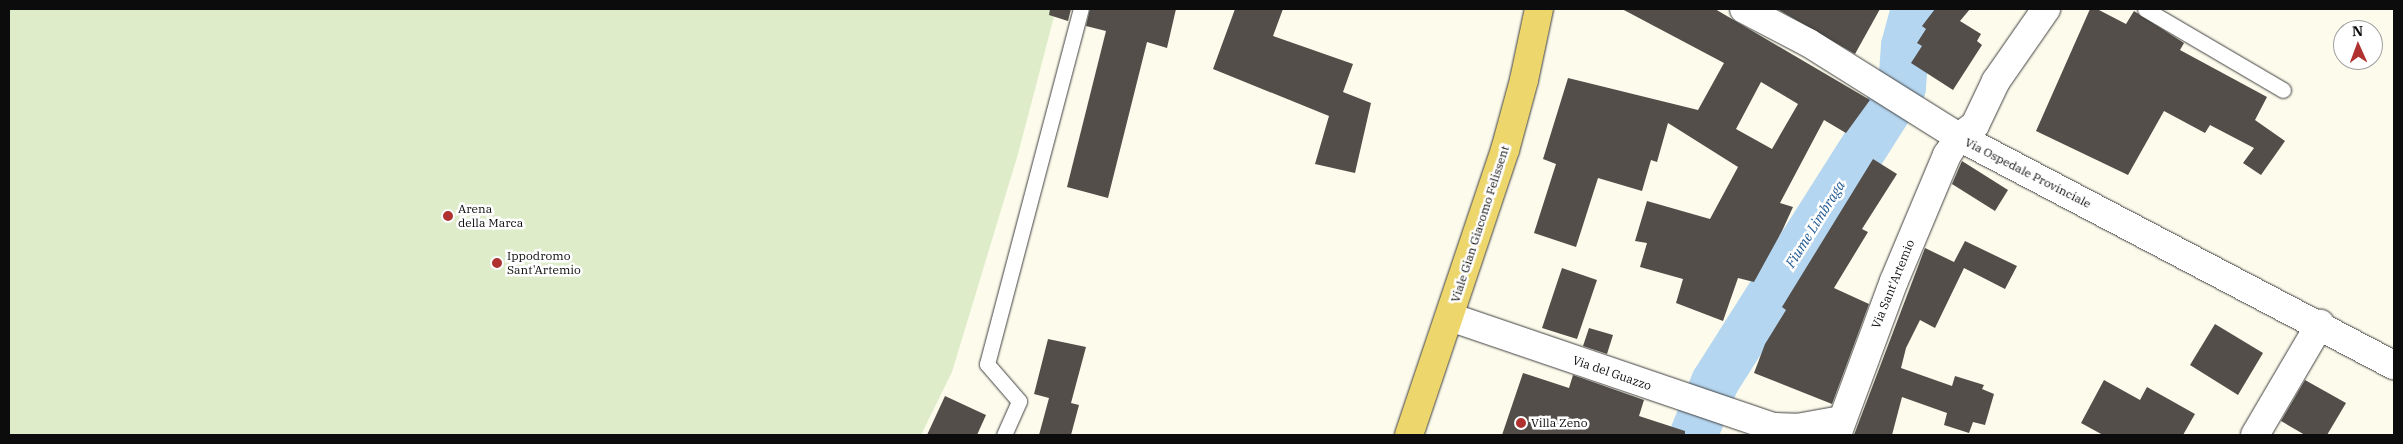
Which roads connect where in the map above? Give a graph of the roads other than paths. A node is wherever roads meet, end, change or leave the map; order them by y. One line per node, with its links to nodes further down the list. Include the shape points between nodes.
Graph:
1 (1081, 9): 13 (lane, via 987,364 1018,401)
2 (1539, 9): 8 (main road, Viale Gian Giacomo Felissent, via 1507,142)
3 (1744, 9): 7 (street, Via Ospedale Provinciale, via 1808,43)
4 (2046, 9): 7 (street, Via Sant'Artemio, via 1996,81 1975,125)
5 (2145, 9): 6 (lane)
6 (2284, 90)
7 (1959, 137): 9 (street, Via Ospedale Provinciale); 11 (street, Via Sant'Artemio, via 1947,155 1894,281)
8 (1450, 317): 12 (street, Via del Guazzo); 14 (main road, Viale Gian Giacomo Felissent)
9 (2320, 324): 10 (street, Via Ospedale Provinciale); 15 (street)
10 (2394, 365)
11 (1839, 428): 12 (street, Via del Guazzo)
12 (1779, 431)
13 (1004, 435)
14 (1409, 435)
15 (2255, 435)

